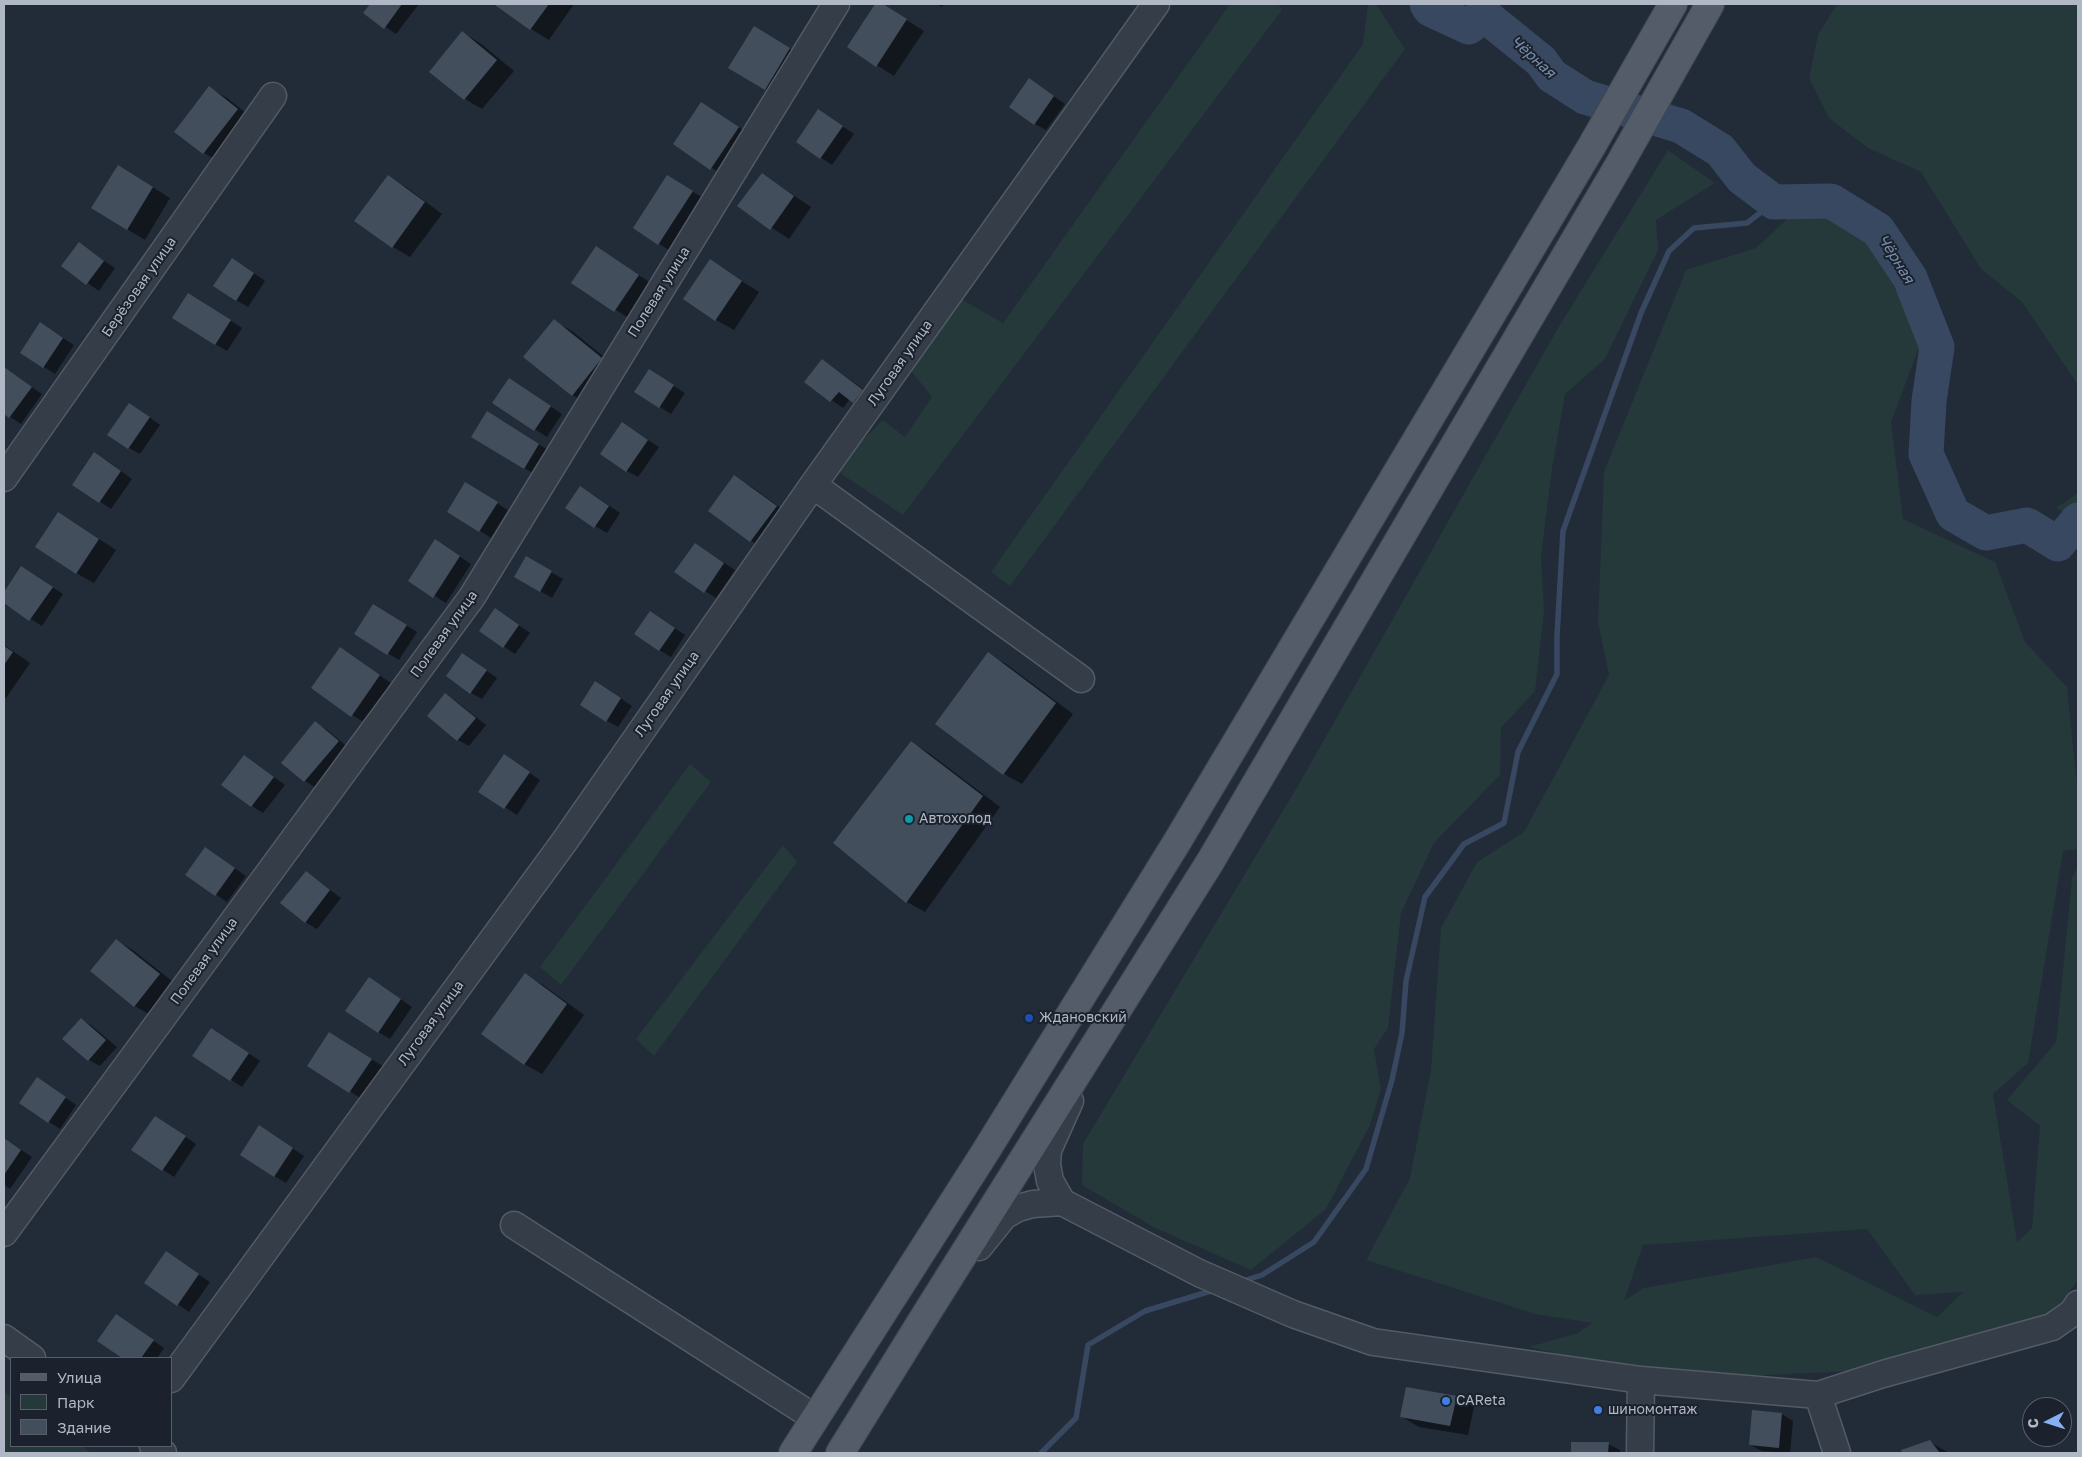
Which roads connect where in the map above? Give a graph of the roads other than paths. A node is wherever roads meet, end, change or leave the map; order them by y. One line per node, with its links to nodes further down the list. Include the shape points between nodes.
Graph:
1 (836, 4): 12 (street, Полевая улица, via 472,597)
2 (1156, 4): 7 (street, Луговая улица)
3 (1673, 4): 20 (main road, via 1177,842)
4 (1710, 4): 9 (main road, via 1210,862)
5 (274, 96): 6 (street, Берёзовая улица)
6 (4, 478)
7 (813, 484): 8 (street); 17 (street, Луговая улица, via 564,842)
8 (1081, 679)
9 (1093, 1048): 10 (street, via 1048,1150 1050,1181); 13 (main road)
10 (1062, 1202): 13 (street, via 1033,1204 1004,1216); 18 (street, via 1199,1273 1293,1314 1373,1342)
11 (514, 1226): 20 (street)
12 (4, 1233)
13 (928, 1311): 22 (main road)
14 (2076, 1311): 19 (street, via 2052,1327)
15 (4, 1338): 16 (street)
16 (31, 1357)
17 (172, 1378)
18 (1641, 1380): 19 (street); 23 (street)
19 (1818, 1395): 24 (street)
20 (816, 1418): 21 (main road)
21 (793, 1453)
22 (840, 1453)
23 (1640, 1453)
24 (1837, 1453)

